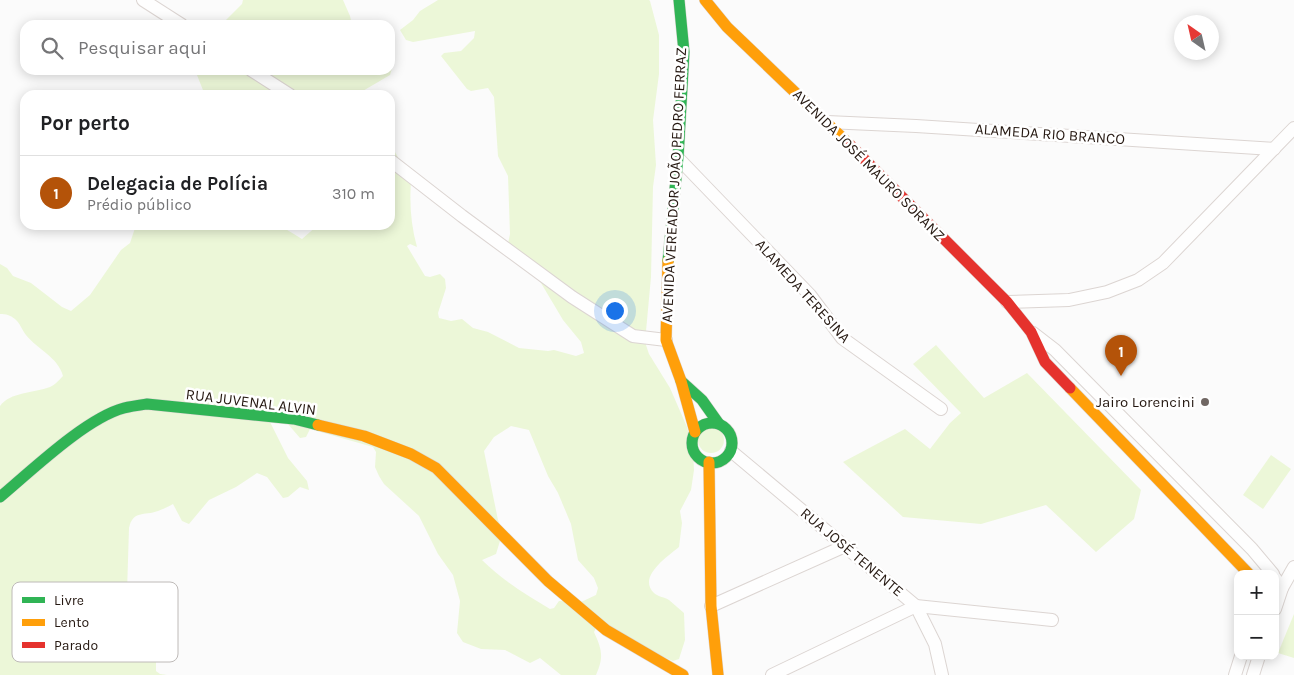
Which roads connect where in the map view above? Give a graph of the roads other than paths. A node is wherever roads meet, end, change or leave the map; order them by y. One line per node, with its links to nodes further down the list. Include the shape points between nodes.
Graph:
1 (143, 0): 4 (street)
2 (679, 0): 10 (street, AVENIDA VEREADOR JOÃO PEDRO FERRAZ, via 684,52)
3 (705, 0): 7 (street, AVENIDA JOSÉ MAURO SORANZ, via 727,27)
4 (174, 20)
5 (259, 75): 6 (street)
6 (282, 90)
7 (827, 122): 9 (street, ALAMEDA RIO BRANCO); 12 (street, AVENIDA JOSÉ MAURO SORANZ)
8 (1294, 128): 9 (street)
9 (1274, 149): 12 (street, via 1163,263 1138,280 1107,292 1069,300)
10 (678, 158): 14 (street, AVENIDA VEREADOR JOÃO PEDRO FERRAZ, via 667,276); 16 (street, ALAMEDA TERESINA, via 810,295 842,338)
11 (395, 164): 14 (street, AVENIDA VEREADOR JOÃO PEDRO FERRAZ, via 572,297 633,336)
12 (1007, 302): 13 (street, AVENIDA JOSÉ MAURO SORANZ)
13 (1031, 332): 24 (street, AVENIDA JOSÉ MAURO SORANZ, via 1045,362); 25 (street, AVENIDA JOSÉ MAURO SORANZ, via 1055,350 1252,549)
14 (666, 340): 15 (street, AVENIDA VEREADOR JOÃO PEDRO FERRAZ)
15 (680, 381): 17 (street, via 702,400); 18 (street, AVENIDA VEREADOR JOÃO PEDRO FERRAZ)
16 (941, 409)
17 (719, 424): 18 (street, via 706,424); 19 (street, via 732,437)
18 (695, 432): 20 (street, via 694,451)
19 (731, 450): 20 (street, via 722,460); 22 (street, RUA JOSÉ TENENTE)
20 (709, 462): 27 (street)
21 (0, 497): 32 (street, RUA JUVENAL ALVIN, via 75,434 122,408 147,404 294,419 364,436 411,454 436,468 548,581 606,630)
22 (845, 546): 27 (street); 28 (street, RUA JOSÉ TENENTE)
23 (1294, 567): 26 (street)
24 (1245, 570)
25 (1269, 570)
26 (1279, 583)
27 (711, 606): 33 (street)
28 (916, 606): 29 (street); 34 (street); 35 (street, RUA JOSÉ TENENTE, via 935,644)
29 (1052, 620)
30 (1240, 660): 36 (street)
31 (1258, 660): 37 (street)
32 (683, 675)
33 (718, 675)
34 (772, 675)
35 (942, 675)
36 (1236, 675)
37 (1253, 675)

